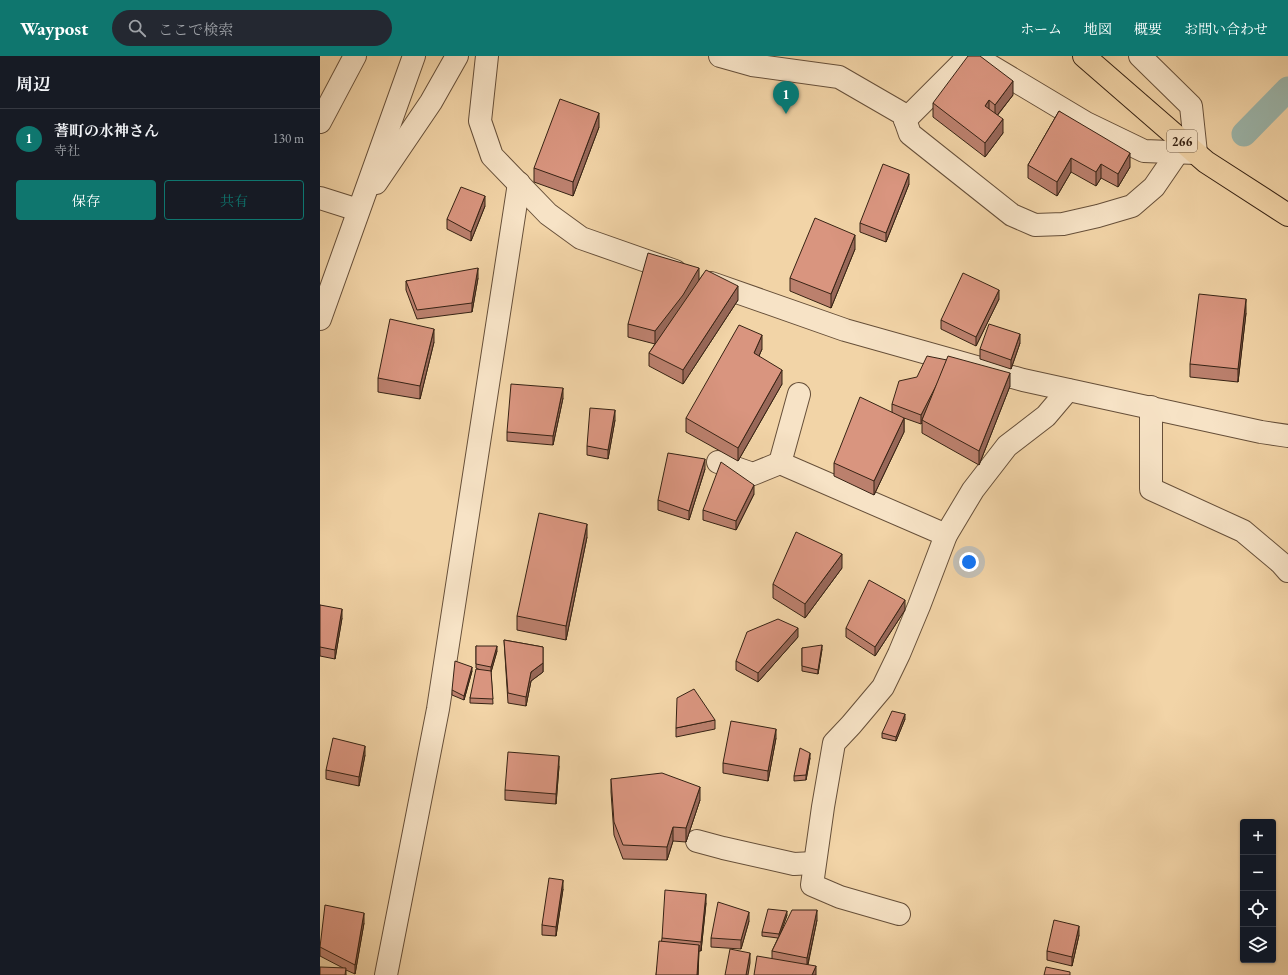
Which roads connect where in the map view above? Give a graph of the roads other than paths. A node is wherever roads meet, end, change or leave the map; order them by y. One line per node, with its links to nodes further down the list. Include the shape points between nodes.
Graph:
1 (355, 56): 11 (street)
2 (414, 56): 15 (street)
3 (457, 56): 15 (street, via 431,102)
4 (488, 56): 13 (street, via 480,121 492,156)
5 (720, 56): 10 (street, via 752,64 839,77 903,114)
6 (969, 56): 10 (street)
7 (974, 56): 12 (street, via 1086,122 1144,151)
8 (1084, 56): 12 (highway, 266)
9 (1140, 56): 12 (street, via 1191,106)
10 (905, 120): 12 (street, via 910,134 1012,214 1035,225 1063,224 1132,206)
11 (320, 122)
12 (1187, 153): 16 (highway, 266, via 1206,162)
13 (519, 184): 18 (street, via 548,214 581,238 845,330 1023,380); 29 (street, via 438,709)
14 (320, 198): 15 (street)
15 (358, 210): 17 (street)
16 (1288, 215)
17 (320, 319)
18 (1068, 390): 20 (street); 24 (street, via 1046,416 1007,446 973,490)
19 (799, 394): 23 (street)
20 (1151, 407): 21 (street); 25 (street, via 1151,489 1243,531)
21 (1288, 436)
22 (718, 462): 23 (street, via 753,474)
23 (780, 463): 24 (street)
24 (946, 535): 27 (street, via 919,606 882,687 834,743)
25 (1288, 571)
26 (697, 841): 27 (street, via 794,864)
27 (814, 863): 28 (street, via 812,885 840,897)
28 (899, 914)
29 (386, 975)

